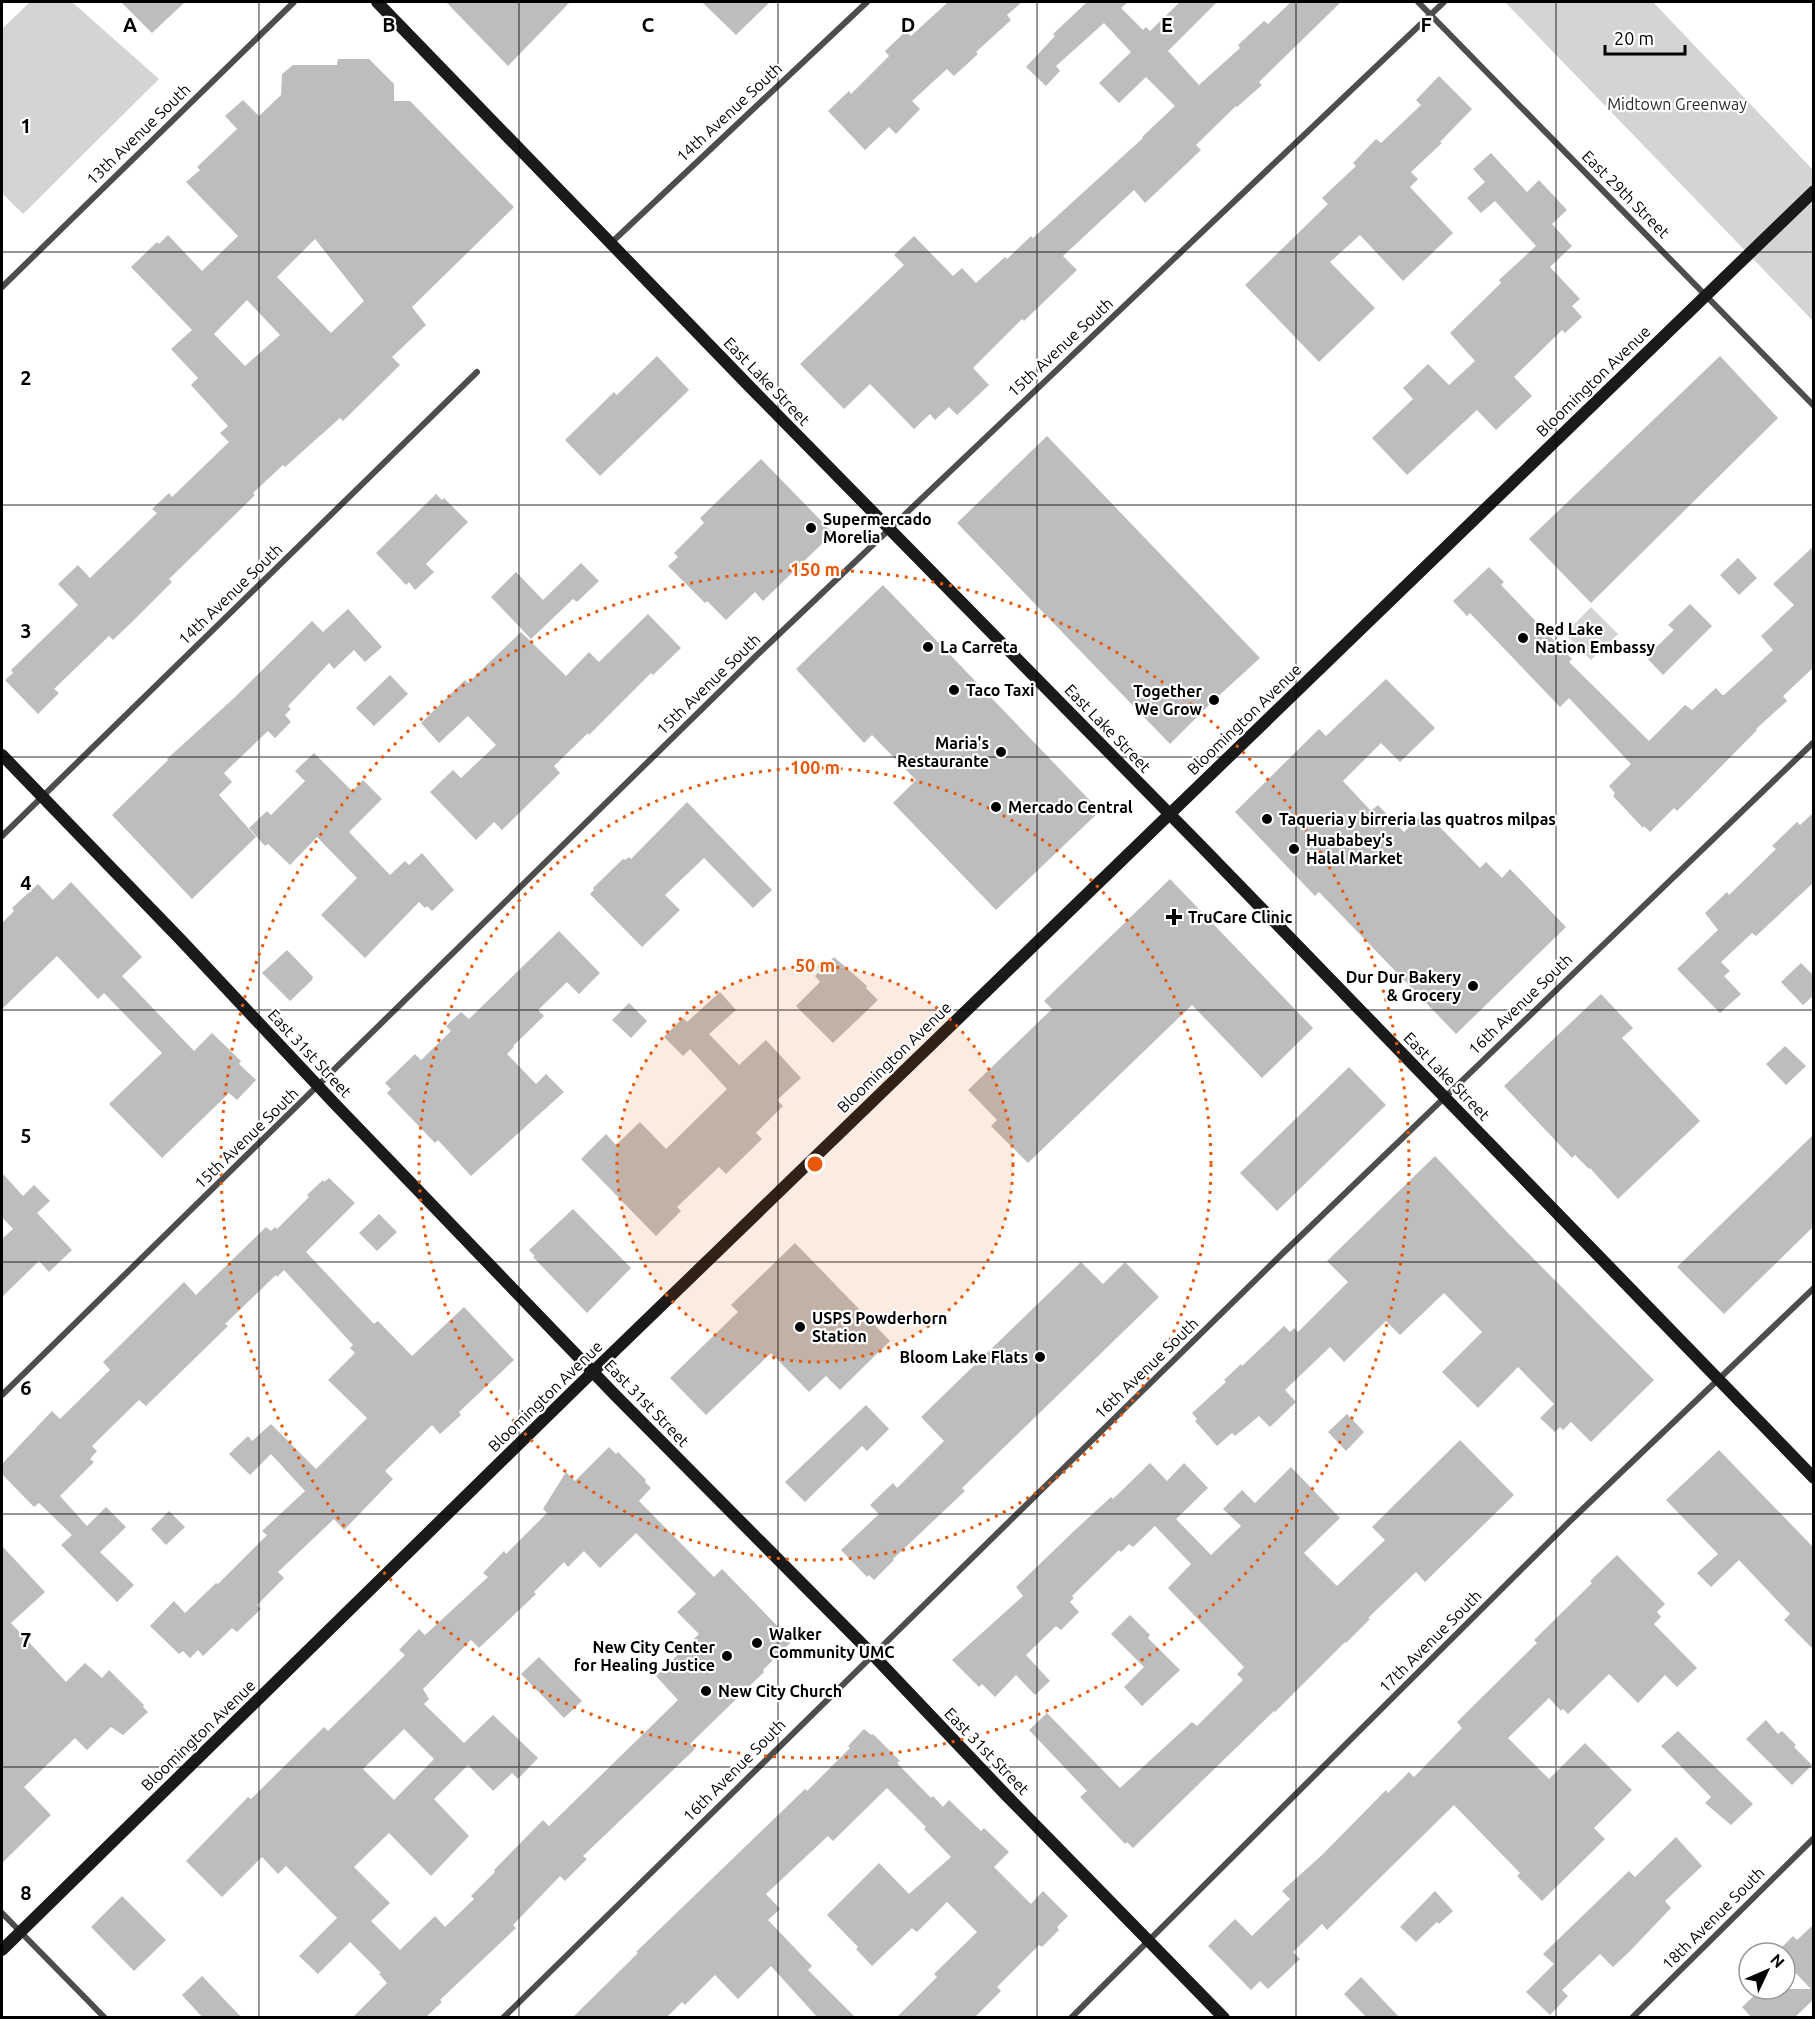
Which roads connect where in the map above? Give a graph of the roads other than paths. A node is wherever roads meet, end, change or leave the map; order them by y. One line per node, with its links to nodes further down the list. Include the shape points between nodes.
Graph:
1 (294, 2): 9 (street, 13th Avenue South)
2 (377, 2): 8 (street, East Lake Street)
3 (867, 2): 8 (street, 14th Avenue South)
4 (1418, 2): 6 (street, East 29th Street)
5 (1444, 2): 6 (street, 15th Avenue South)
6 (1430, 15): 10 (street, East 29th Street); 13 (street, 15th Avenue South)
7 (1814, 191): 10 (street, Bloomington Avenue)
8 (611, 243): 13 (street, East Lake Street)
9 (2, 287)
10 (1705, 294): 12 (street, East 29th Street); 17 (street, Bloomington Avenue, via 1397,597)
11 (477, 372): 16 (street, 14th Avenue South)
12 (1814, 406)
13 (889, 528): 17 (street, East Lake Street); 19 (street, 15th Avenue South)
14 (1814, 742): 20 (street, 16th Avenue South)
15 (2, 755): 16 (street, East 31st Street)
16 (42, 796): 18 (street, 14th Avenue South); 19 (street, East 31st Street)
17 (1169, 813): 20 (street, East Lake Street); 22 (street, Bloomington Avenue)
18 (2, 836)
19 (318, 1086): 22 (street, East 31st Street); 24 (street, 15th Avenue South)
20 (1444, 1096): 23 (street, East Lake Street); 26 (street, 16th Avenue South)
21 (1814, 1288): 23 (street, 17th Avenue South)
22 (593, 1372): 26 (street, East 31st Street); 29 (street, Bloomington Avenue)
23 (1718, 1380): 25 (street, East Lake Street); 30 (street, 17th Avenue South, via 1558,1533)
24 (2, 1395)
25 (1814, 1478)
26 (872, 1654): 30 (street, East 31st Street); 33 (street, 16th Avenue South)
27 (1814, 1838): 36 (street, 18th Avenue South)
28 (2, 1913): 29 (street)
29 (20, 1932): 31 (street, Bloomington Avenue); 32 (street)
30 (1150, 1941): 34 (street, 17th Avenue South); 35 (street, East 31st Street)
31 (2, 1950)
32 (105, 2018)
33 (503, 2018)
34 (1071, 2018)
35 (1224, 2018)
36 (1632, 2018)

